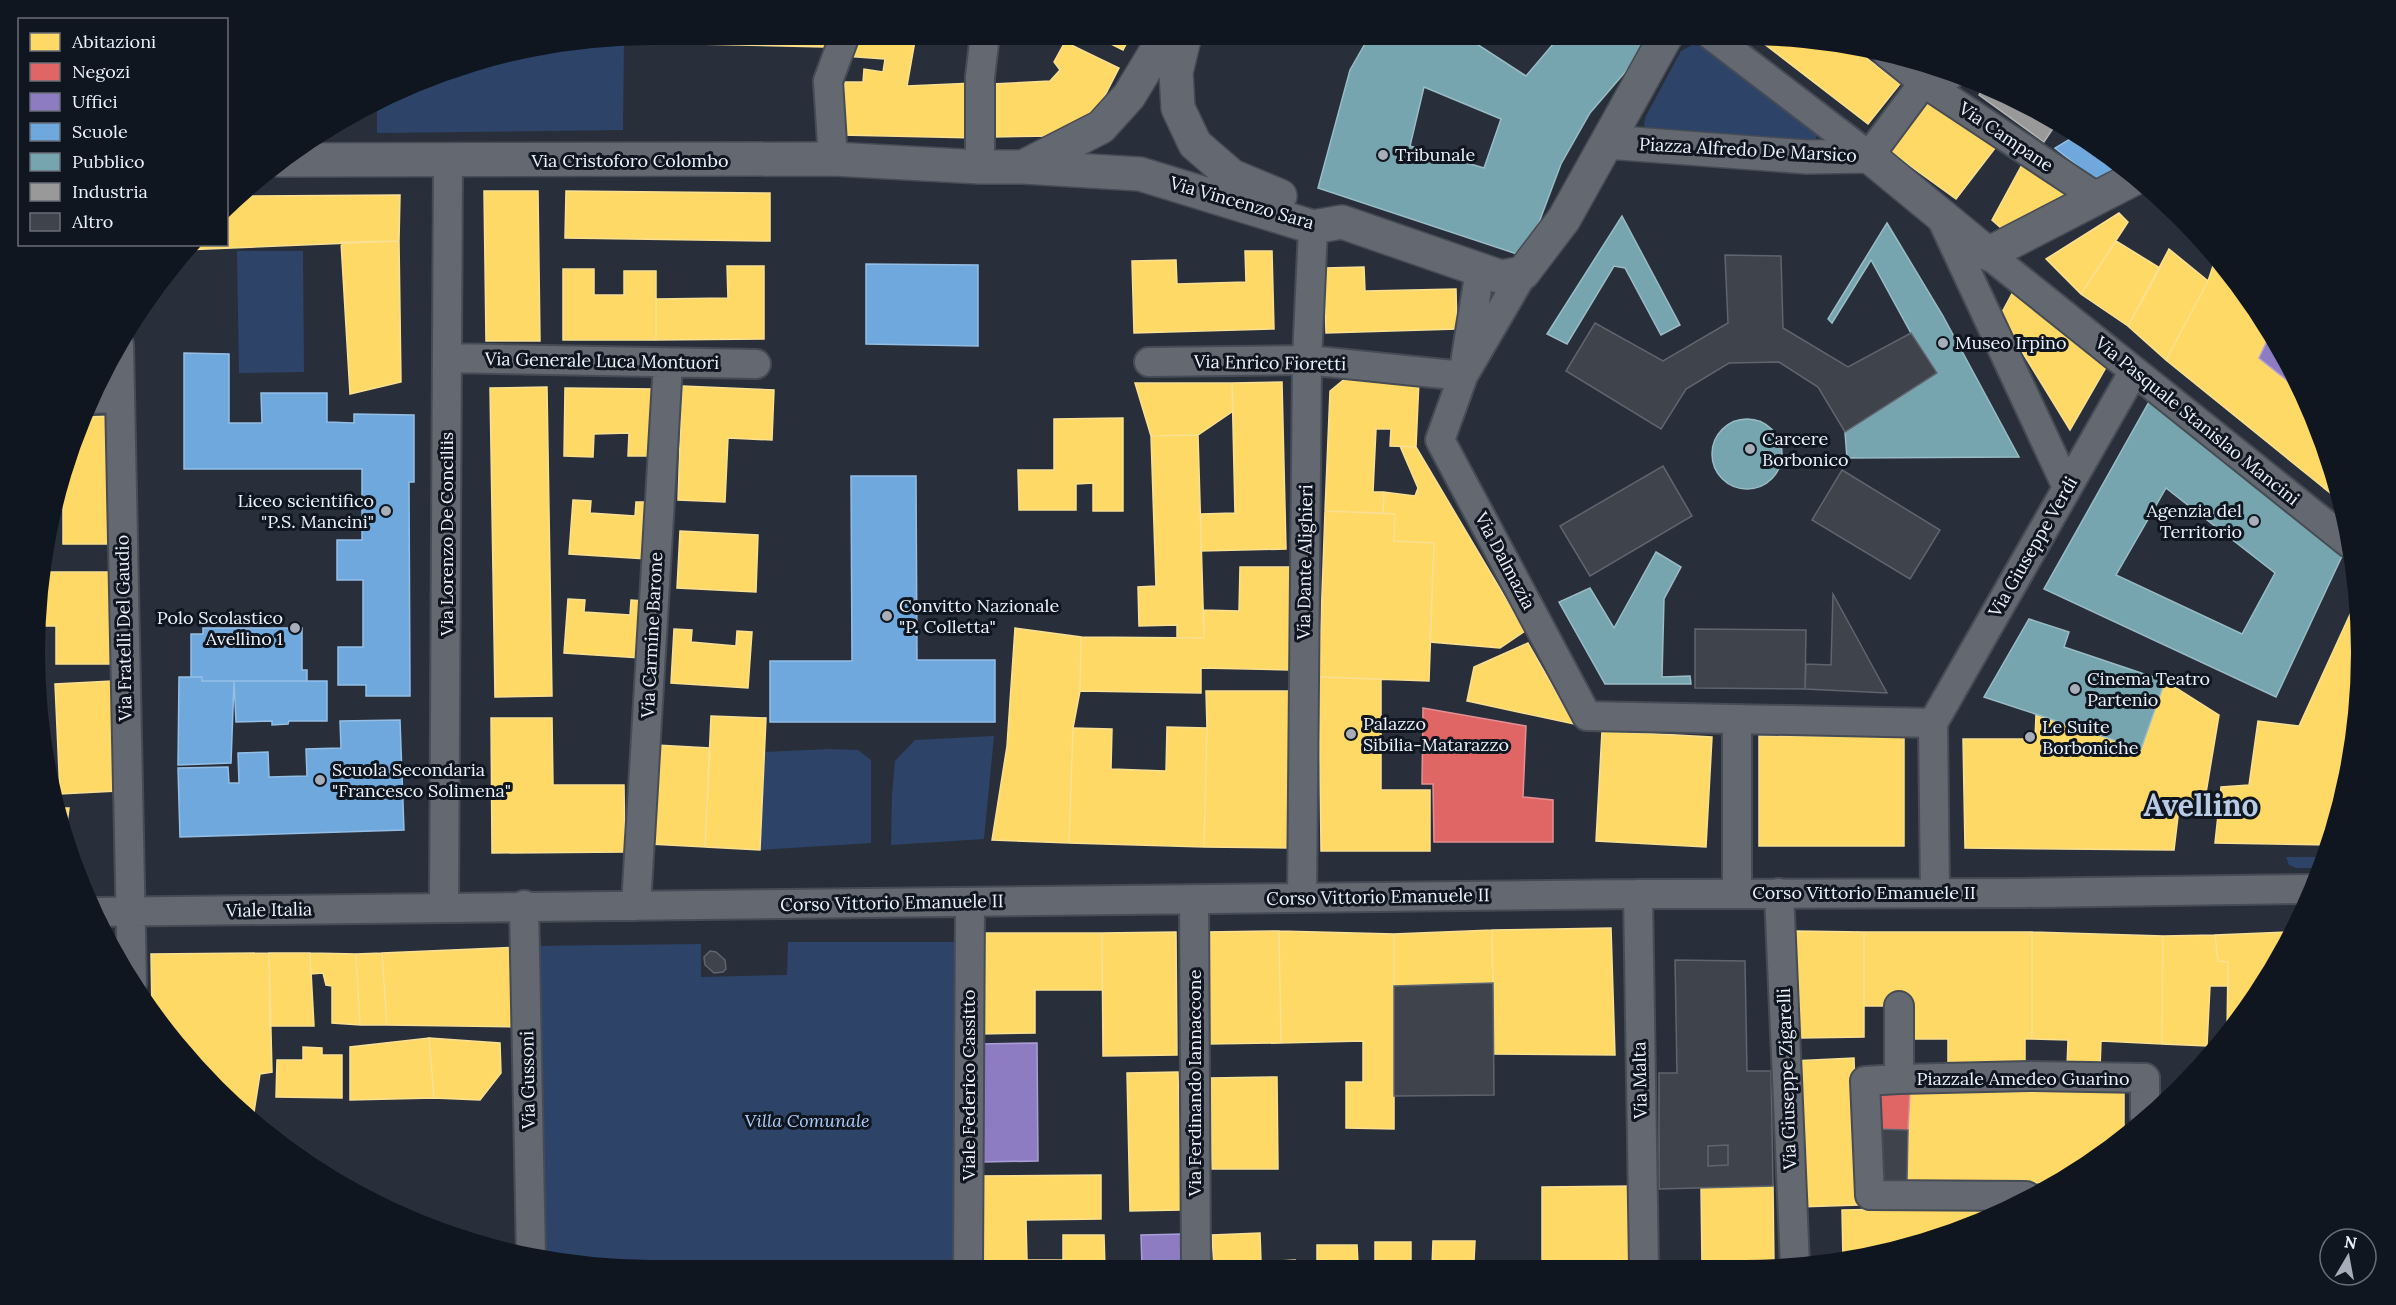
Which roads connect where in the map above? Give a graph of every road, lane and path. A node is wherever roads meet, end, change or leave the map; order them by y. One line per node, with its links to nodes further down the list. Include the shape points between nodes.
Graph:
1 (841, 45): 10 (street, via 828,81)
2 (982, 45): 14 (street)
3 (1160, 45): 13 (street, via 1129,96 1101,127)
4 (1183, 45): 18 (street, via 1176,72 1178,108 1195,144 1232,176)
5 (1661, 45): 8 (street, Piazza Alfredo De Marsico)
6 (1724, 45): 9 (street)
7 (1940, 80): 9 (street, via 1918,90); 16 (street, Via Campane)
8 (1607, 142): 9 (street, Piazza Alfredo De Marsico, via 1807,157); 21 (street, Piazza Alfredo De Marsico, via 1564,219)
9 (1869, 156): 17 (street, Piazza Alfredo De Marsico)
10 (833, 159): 12 (street, Via Cristoforo Colombo); 14 (street, Via Cristoforo Colombo)
11 (298, 160): 12 (street, Via Cristoforo Colombo)
12 (448, 161): 22 (street, Via Lorenzo De Conciliis)
13 (1023, 166): 14 (street, Via Vincenzo Sara); 18 (street, Via Vincenzo Sara, via 1140,174)
14 (980, 167)
15 (2127, 182): 16 (street)
16 (2098, 198): 19 (street)
17 (1940, 214): 19 (street, Piazza Alfredo De Marsico); 32 (street, Piazza Alfredo De Marsico)
18 (1327, 224): 20 (street, Via Vincenzo Sara); 23 (street, Via Dante Alighieri)
19 (1988, 254): 28 (street, Via Pasquale Stanislao Mancini)
20 (1480, 270): 21 (street, Via Vincenzo Sara, via 1501,277); 29 (street)
21 (1523, 273): 29 (street, Via Dalmazia)
22 (447, 358): 26 (street, Via Generale Luca Montuori); 46 (street, Via Lorenzo De Conciliis)
23 (1307, 360): 25 (street, Via Enrico Fioretti); 29 (street, Via Enrico Fioretti); 41 (street, Via Dante Alighieri)
24 (119, 362): 30 (street, Via Fratelli Del Gaudio)
25 (1149, 362)
26 (668, 364): 27 (street, Via Generale Luca Montuori); 45 (street, Via Carmine Barone)
27 (756, 364)
28 (2134, 371): 32 (street, Via Giuseppe Verdi); 33 (street, Via Pasquale Stanislao Mancini)
29 (1462, 376): 34 (street, Via Dalmazia, via 1440,440 1587,716)
30 (120, 398): 31 (street); 48 (street, Via Fratelli Del Gaudio)
31 (101, 399)
32 (2067, 487): 35 (street, Via Giuseppe Verdi)
33 (2339, 535)
34 (1737, 720): 35 (street, Via Dalmazia); 37 (street)
35 (1933, 723): 39 (street)
36 (2303, 889): 39 (street, Corso Vittorio Emanuele II)
37 (1737, 893): 38 (street, Corso Vittorio Emanuele II); 40 (street, Corso Vittorio Emanuele II)
38 (1779, 893): 39 (street, Corso Vittorio Emanuele II); 55 (street, Via Giuseppe Zigarelli)
39 (1935, 893)
40 (1638, 894): 41 (street, Corso Vittorio Emanuele II); 58 (street, Via Malta)
41 (1302, 898): 42 (street, Corso Vittorio Emanuele II)
42 (1194, 900): 43 (street, Corso Vittorio Emanuele II); 57 (street, Via Ferdinando Iannaccone)
43 (969, 902): 45 (street, Corso Vittorio Emanuele II); 56 (street, Viale Federico Cassitto)
44 (524, 905): 45 (street, Corso Vittorio Emanuele II); 46 (street, Corso Vittorio Emanuele II); 54 (street, Via Gussoni)
45 (636, 906)
46 (444, 908): 48 (street, Viale Italia)
47 (104, 912): 48 (street, Viale Italia)
48 (132, 912): 49 (street, Via Fratelli Del Gaudio)
49 (132, 966)
50 (1899, 1006): 51 (street, Piazzale Amedeo Guarino)
51 (1899, 1080): 52 (street, Piazzale Amedeo Guarino, via 2145,1078); 53 (street, Piazzale Amedeo Guarino, via 1865,1081 1870,1195)
52 (2145, 1108)
53 (2014, 1196)
54 (531, 1247)
55 (1794, 1258)
56 (968, 1260)
57 (1196, 1260)
58 (1644, 1260)

